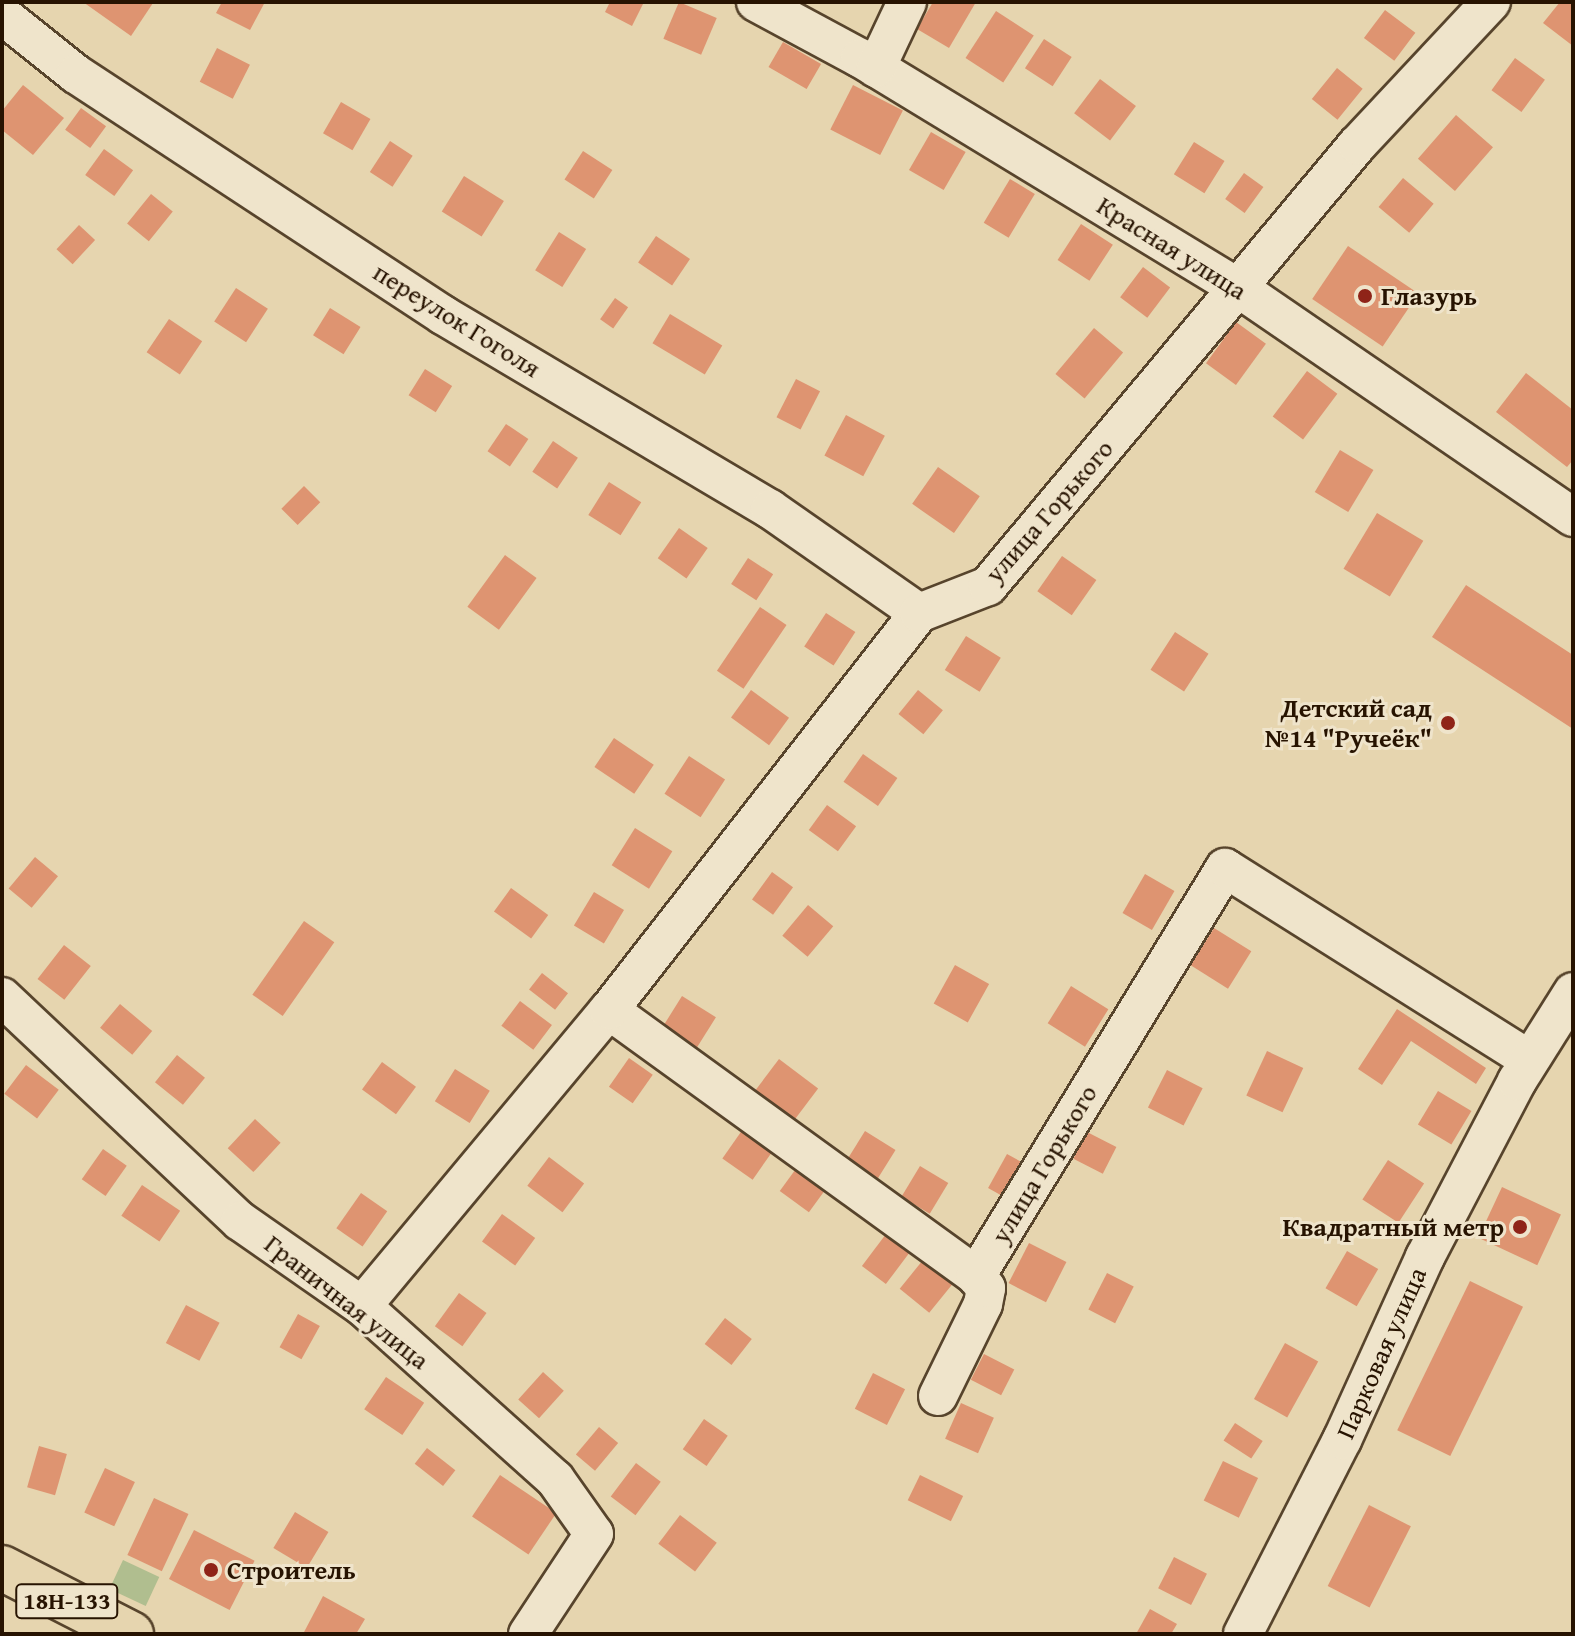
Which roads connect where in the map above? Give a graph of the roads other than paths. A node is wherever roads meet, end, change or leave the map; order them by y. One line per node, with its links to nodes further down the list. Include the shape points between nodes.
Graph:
1 (756, 2): 5 (street, Красная улица)
2 (907, 2): 5 (street)
3 (1491, 2): 6 (street, улица Горького, via 1357,145)
4 (2, 15): 8 (street, переулок Гоголя, via 76,74 430,306 770,509)
5 (876, 68): 6 (street, Красная улица)
6 (1237, 287): 7 (street, Красная улица); 8 (street, улица Горького, via 988,586)
7 (1573, 517)
8 (919, 613): 11 (street)
9 (1573, 992): 12 (street, Парковая улица)
10 (2, 997): 14 (street, Граничная улица, via 240,1221)
11 (609, 1010): 13 (street); 14 (street)
12 (1530, 1060): 13 (street, улица Горького, via 1225,868); 19 (street, Парковая улица, via 1425,1257 1342,1440)
13 (976, 1276): 15 (street, via 986,1288 983,1304)
14 (362, 1306): 18 (street, Граничная улица, via 555,1479 594,1534)
15 (938, 1396)
16 (2, 1568): 17 (main road, 18Н-133)
17 (131, 1634)
18 (528, 1634)
19 (1243, 1634)

